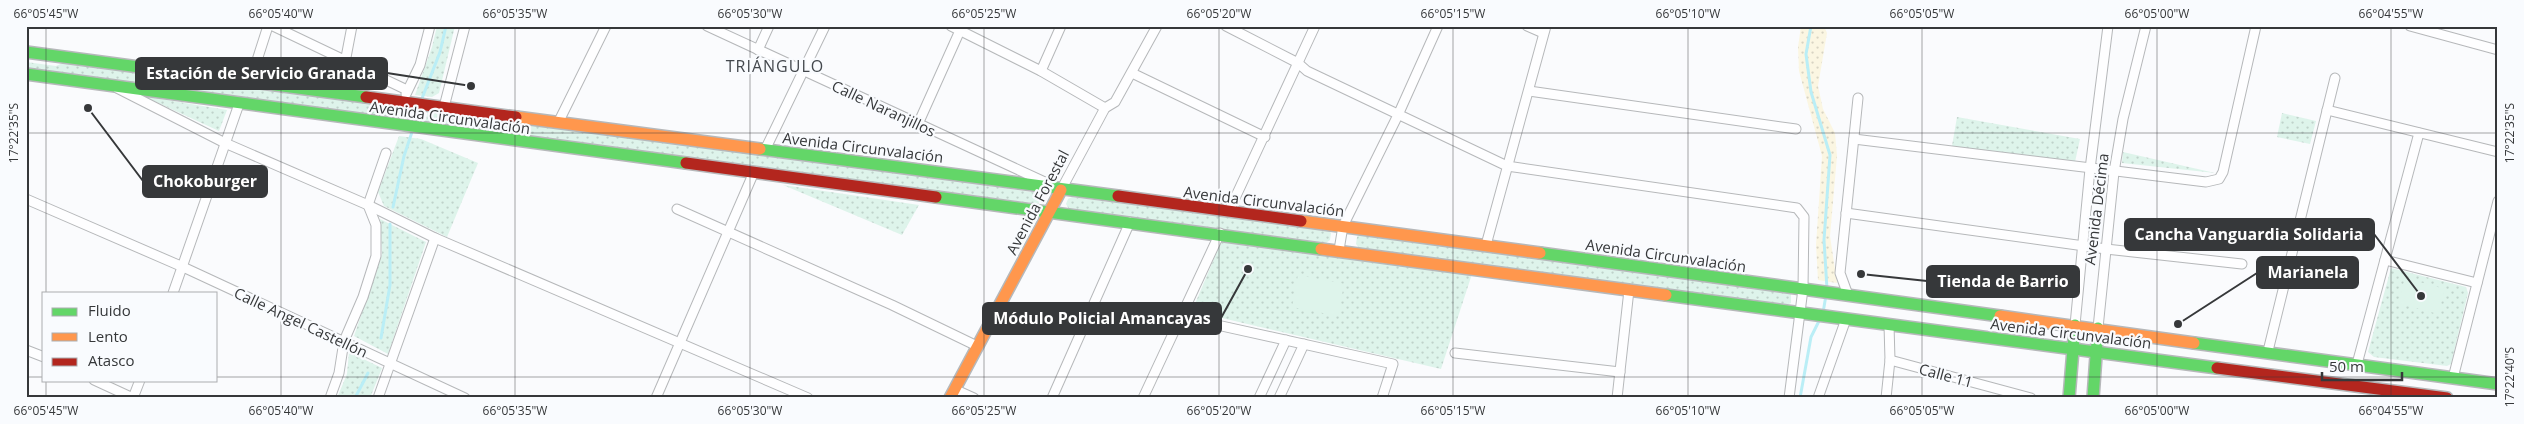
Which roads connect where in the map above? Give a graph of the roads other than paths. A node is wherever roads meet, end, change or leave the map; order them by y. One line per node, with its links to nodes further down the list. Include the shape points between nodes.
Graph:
1 (268, 26): 32 (street)
2 (274, 26): 25 (street)
3 (352, 26): 25 (street)
4 (430, 26): 34 (street, via 420,65)
5 (465, 26): 40 (street)
6 (606, 26): 44 (street)
7 (707, 26): 22 (street, Calle Naranjillos)
8 (769, 26): 22 (street)
9 (825, 26): 27 (street)
10 (1061, 26): 28 (street)
11 (1157, 26): 29 (street, Avenida Forestal)
12 (1226, 26): 26 (street)
13 (1315, 26): 26 (street)
14 (1438, 26): 43 (street)
15 (1527, 26): 21 (street)
16 (2108, 26): 55 (street, Avenida Décima)
17 (2146, 26): 57 (street, Avenida Décima, via 2123,119)
18 (2256, 26): 57 (street, via 2219,179 2206,182)
19 (2410, 26): 23 (street)
20 (958, 28): 28 (street); 45 (street)
21 (1544, 30): 35 (street)
22 (758, 50): 27 (street, Calle Naranjillos)
23 (2498, 50)
24 (26, 52): 32 (main road, Avenida Circunvalación)
25 (347, 59): 34 (street); 36 (street)
26 (1298, 63): 43 (street, via 1307,71); 48 (street)
27 (804, 71): 45 (street, Calle Naranjillos); 51 (street)
28 (1040, 71): 41 (street)
29 (1132, 73): 41 (street, Avenida Forestal, via 1115,102); 48 (street)
30 (26, 74): 33 (main road, Avenida Circunvalación)
31 (2335, 78): 42 (street)
32 (250, 82): 36 (main road, Avenida Circunvalación)
33 (113, 86): 39 (main road, Avenida Circunvalación); 50 (street)
34 (407, 90): 38 (street)
35 (1529, 91): 46 (street); 54 (street)
36 (339, 94): 38 (main road, Avenida Circunvalación)
37 (1858, 98): 49 (street)
38 (408, 103): 40 (main road, Avenida Circunvalación)
39 (239, 104): 50 (street); 56 (main road, Avenida Circunvalación)
40 (444, 107): 44 (main road, Avenida Circunvalación)
41 (1104, 108): 58 (street, Avenida Forestal)
42 (2327, 110): 47 (street); 97 (street)
43 (1398, 116): 54 (street); 67 (street)
44 (558, 123): 51 (main road, Avenida Circunvalación)
45 (918, 124): 58 (street, Calle Naranjillos)
46 (1796, 129)
47 (2419, 132): 52 (street); 75 (street)
48 (1265, 137): 64 (street)
49 (1854, 138): 55 (street); 65 (street)
50 (225, 143): 61 (street); 77 (street)
51 (765, 150): 58 (main road, Avenida Circunvalación)
52 (2498, 152)
53 (386, 153): 61 (street)
54 (1507, 166): 71 (street); 79 (street, via 1797,208 1804,217)
55 (2090, 169): 57 (street); 72 (street, Avenida Décima)
56 (754, 172): 63 (main road, Avenida Circunvalación); 68 (street)
57 (2114, 172): 73 (street, Avenida Décima)
58 (1061, 190): 63 (main road, Avenida Forestal); 64 (main road, Avenida Circunvalación)
59 (26, 199): 77 (street, Calle Angel Castellón)
60 (2498, 201): 78 (street)
61 (368, 205): 70 (street); 90 (street, via 376,225 376,256)
62 (677, 209): 68 (street)
63 (1049, 212): 66 (main road, Avenida Circunvalación); 93 (main road, Avenida Forestal)
64 (1229, 212): 67 (main road, Avenida Circunvalación)
65 (1846, 213): 72 (street); 82 (street, via 1840,273)
66 (1130, 222): 69 (main road, Avenida Circunvalación); 116 (street)
67 (1343, 226): 71 (main road, Avenida Circunvalación); 74 (street)
68 (728, 232): 91 (street); 93 (street)
69 (1220, 233): 74 (main road, Avenida Circunvalación); 84 (street)
70 (435, 238): 91 (street); 101 (street)
71 (1486, 245): 79 (main road, Avenida Circunvalación)
72 (2083, 246): 73 (street); 87 (street, Avenida Décima)
73 (2106, 249): 76 (street); 88 (street, Avenida Décima)
74 (1339, 250): 80 (main road, Avenida Circunvalación)
75 (2385, 260): 78 (street); 102 (street)
76 (2242, 264)
77 (183, 267): 81 (street); 90 (street, Calle Angel Castellón)
78 (2477, 283): 104 (street)
79 (1803, 289): 82 (main road, Avenida Circunvalación); 83 (street)
80 (1629, 290): 83 (main road, Avenida Circunvalación); 103 (street)
81 (173, 292)
82 (1844, 294): 87 (main road, Avenida Circunvalación)
83 (1800, 313): 85 (main road, Avenida Circunvalación); 122 (street)
84 (1181, 317): 89 (street); 117 (street)
85 (1841, 318): 86 (main road, Avenida Circunvalación); 123 (street)
86 (1889, 324): 94 (main road, Avenida Circunvalación); 100 (street)
87 (2076, 325): 88 (main road, Avenida Circunvalación); 94 (main road, Avenida Décima)
88 (2098, 328): 96 (main road, Avenida Décima); 97 (main road, Avenida Circunvalación)
89 (1286, 340): 92 (street); 118 (street)
90 (344, 341): 101 (street, Calle Angel Castellón); 110 (street, via 339,373)
91 (681, 343): 113 (street); 114 (street)
92 (1304, 344): 119 (street); 120 (street, via 1393,364)
93 (977, 346): 108 (main road, Avenida Forestal)
94 (2075, 348): 96 (main road, Avenida Circunvalación); 126 (main road, Avenida Décima)
95 (26, 350): 99 (street)
96 (2096, 350): 127 (main road, Avenida Décima); 128 (main road, Avenida Circunvalación)
97 (2268, 351): 102 (main road, Avenida Circunvalación)
98 (1455, 353): 103 (street)
99 (42, 357)
100 (1890, 360): 124 (street); 125 (street, Calle 11)
101 (392, 364): 111 (street); 112 (street, Calle Angel Castellón)
102 (2357, 364): 104 (main road, Avenida Circunvalación)
103 (1620, 372): 121 (street)
104 (2453, 378): 107 (main road, Avenida Circunvalación)
105 (98, 382): 109 (street)
106 (139, 382): 109 (street)
107 (2498, 384)
108 (952, 393): 115 (street)
109 (133, 398)
110 (330, 398)
111 (378, 398)
112 (465, 398)
113 (656, 398)
114 (808, 398)
115 (974, 398)
116 (1052, 398)
117 (1144, 398)
118 (1259, 398)
119 (1278, 398)
120 (1382, 398)
121 (1617, 398)
122 (1790, 398)
123 (1818, 398)
124 (1886, 398)
125 (2031, 398)
126 (2069, 398)
127 (2093, 398)
128 (2447, 398)

